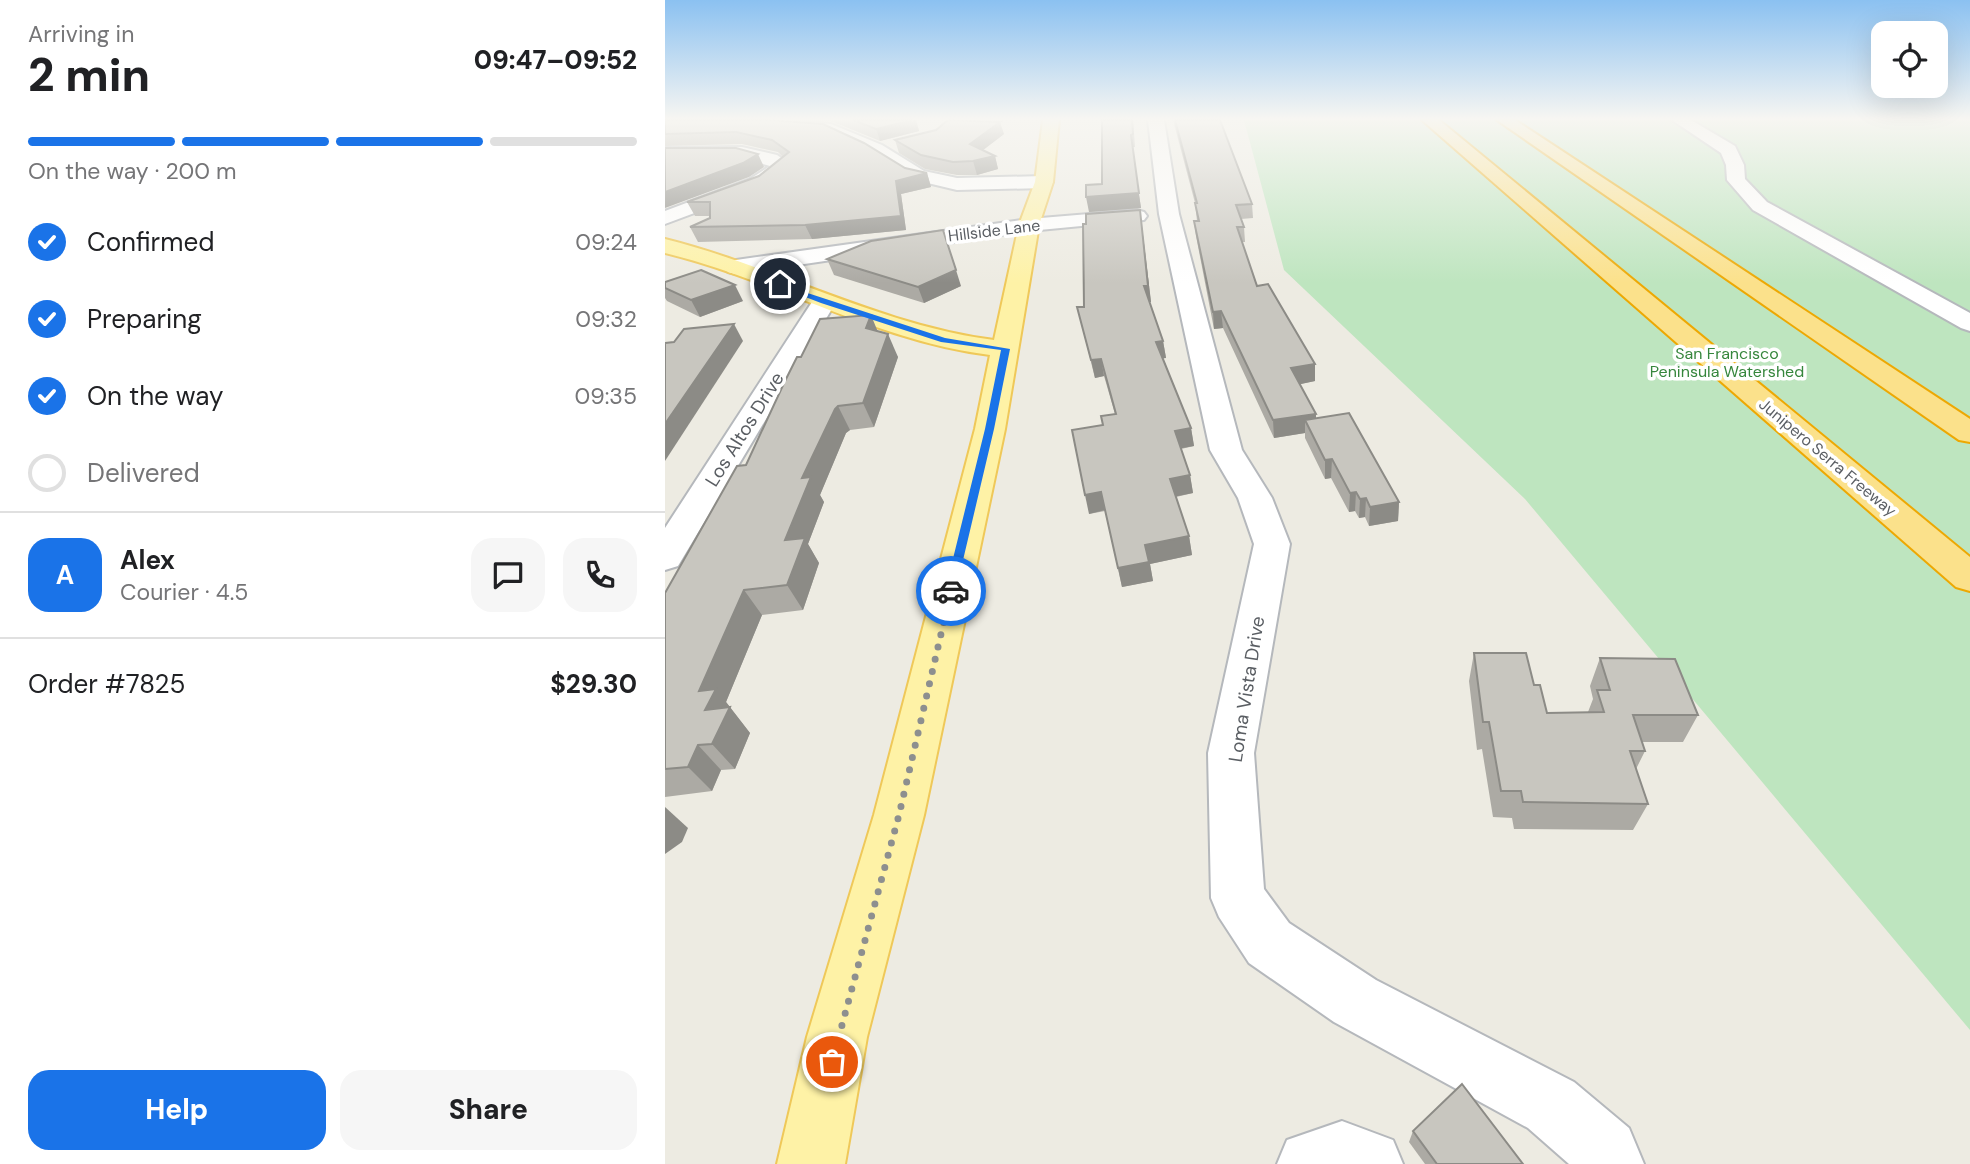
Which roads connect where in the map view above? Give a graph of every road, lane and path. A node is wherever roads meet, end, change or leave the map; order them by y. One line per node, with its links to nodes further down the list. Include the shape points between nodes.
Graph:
1 (770, 174): 10 (street)
2 (917, 174): 8 (street, via 957,184)
3 (1045, 174): 8 (main road)
4 (1164, 174): 9 (street, Loma Vista Drive)
5 (1494, 174): 19 (highway, Junipero Serra Freeway)
6 (1586, 174): 17 (highway)
7 (1736, 174): 15 (street, via 1760,206)
8 (1044, 182): 11 (main road)
9 (1169, 214): 11 (street, Hillside Lane); 23 (street, Loma Vista Drive, via 1226,450 1255,498 1272,544 1231,754 1238,898 1269,943 1355,1001 1551,1105 1605,1152)
10 (665, 218)
11 (1029, 225): 13 (street, Hillside Lane); 16 (main road)
12 (665, 246): 13 (main road)
13 (736, 267): 14 (main road)
14 (824, 302): 16 (main road, via 944,340); 18 (street, Los Altos Drive)
15 (1970, 323)
16 (1006, 349): 20 (main road, via 933,675 837,1037)
17 (1970, 433)
18 (665, 557)
19 (1970, 578)
20 (811, 1164)
21 (1311, 1164): 22 (street, via 1342,1154)
22 (1369, 1164)
23 (1609, 1164)

